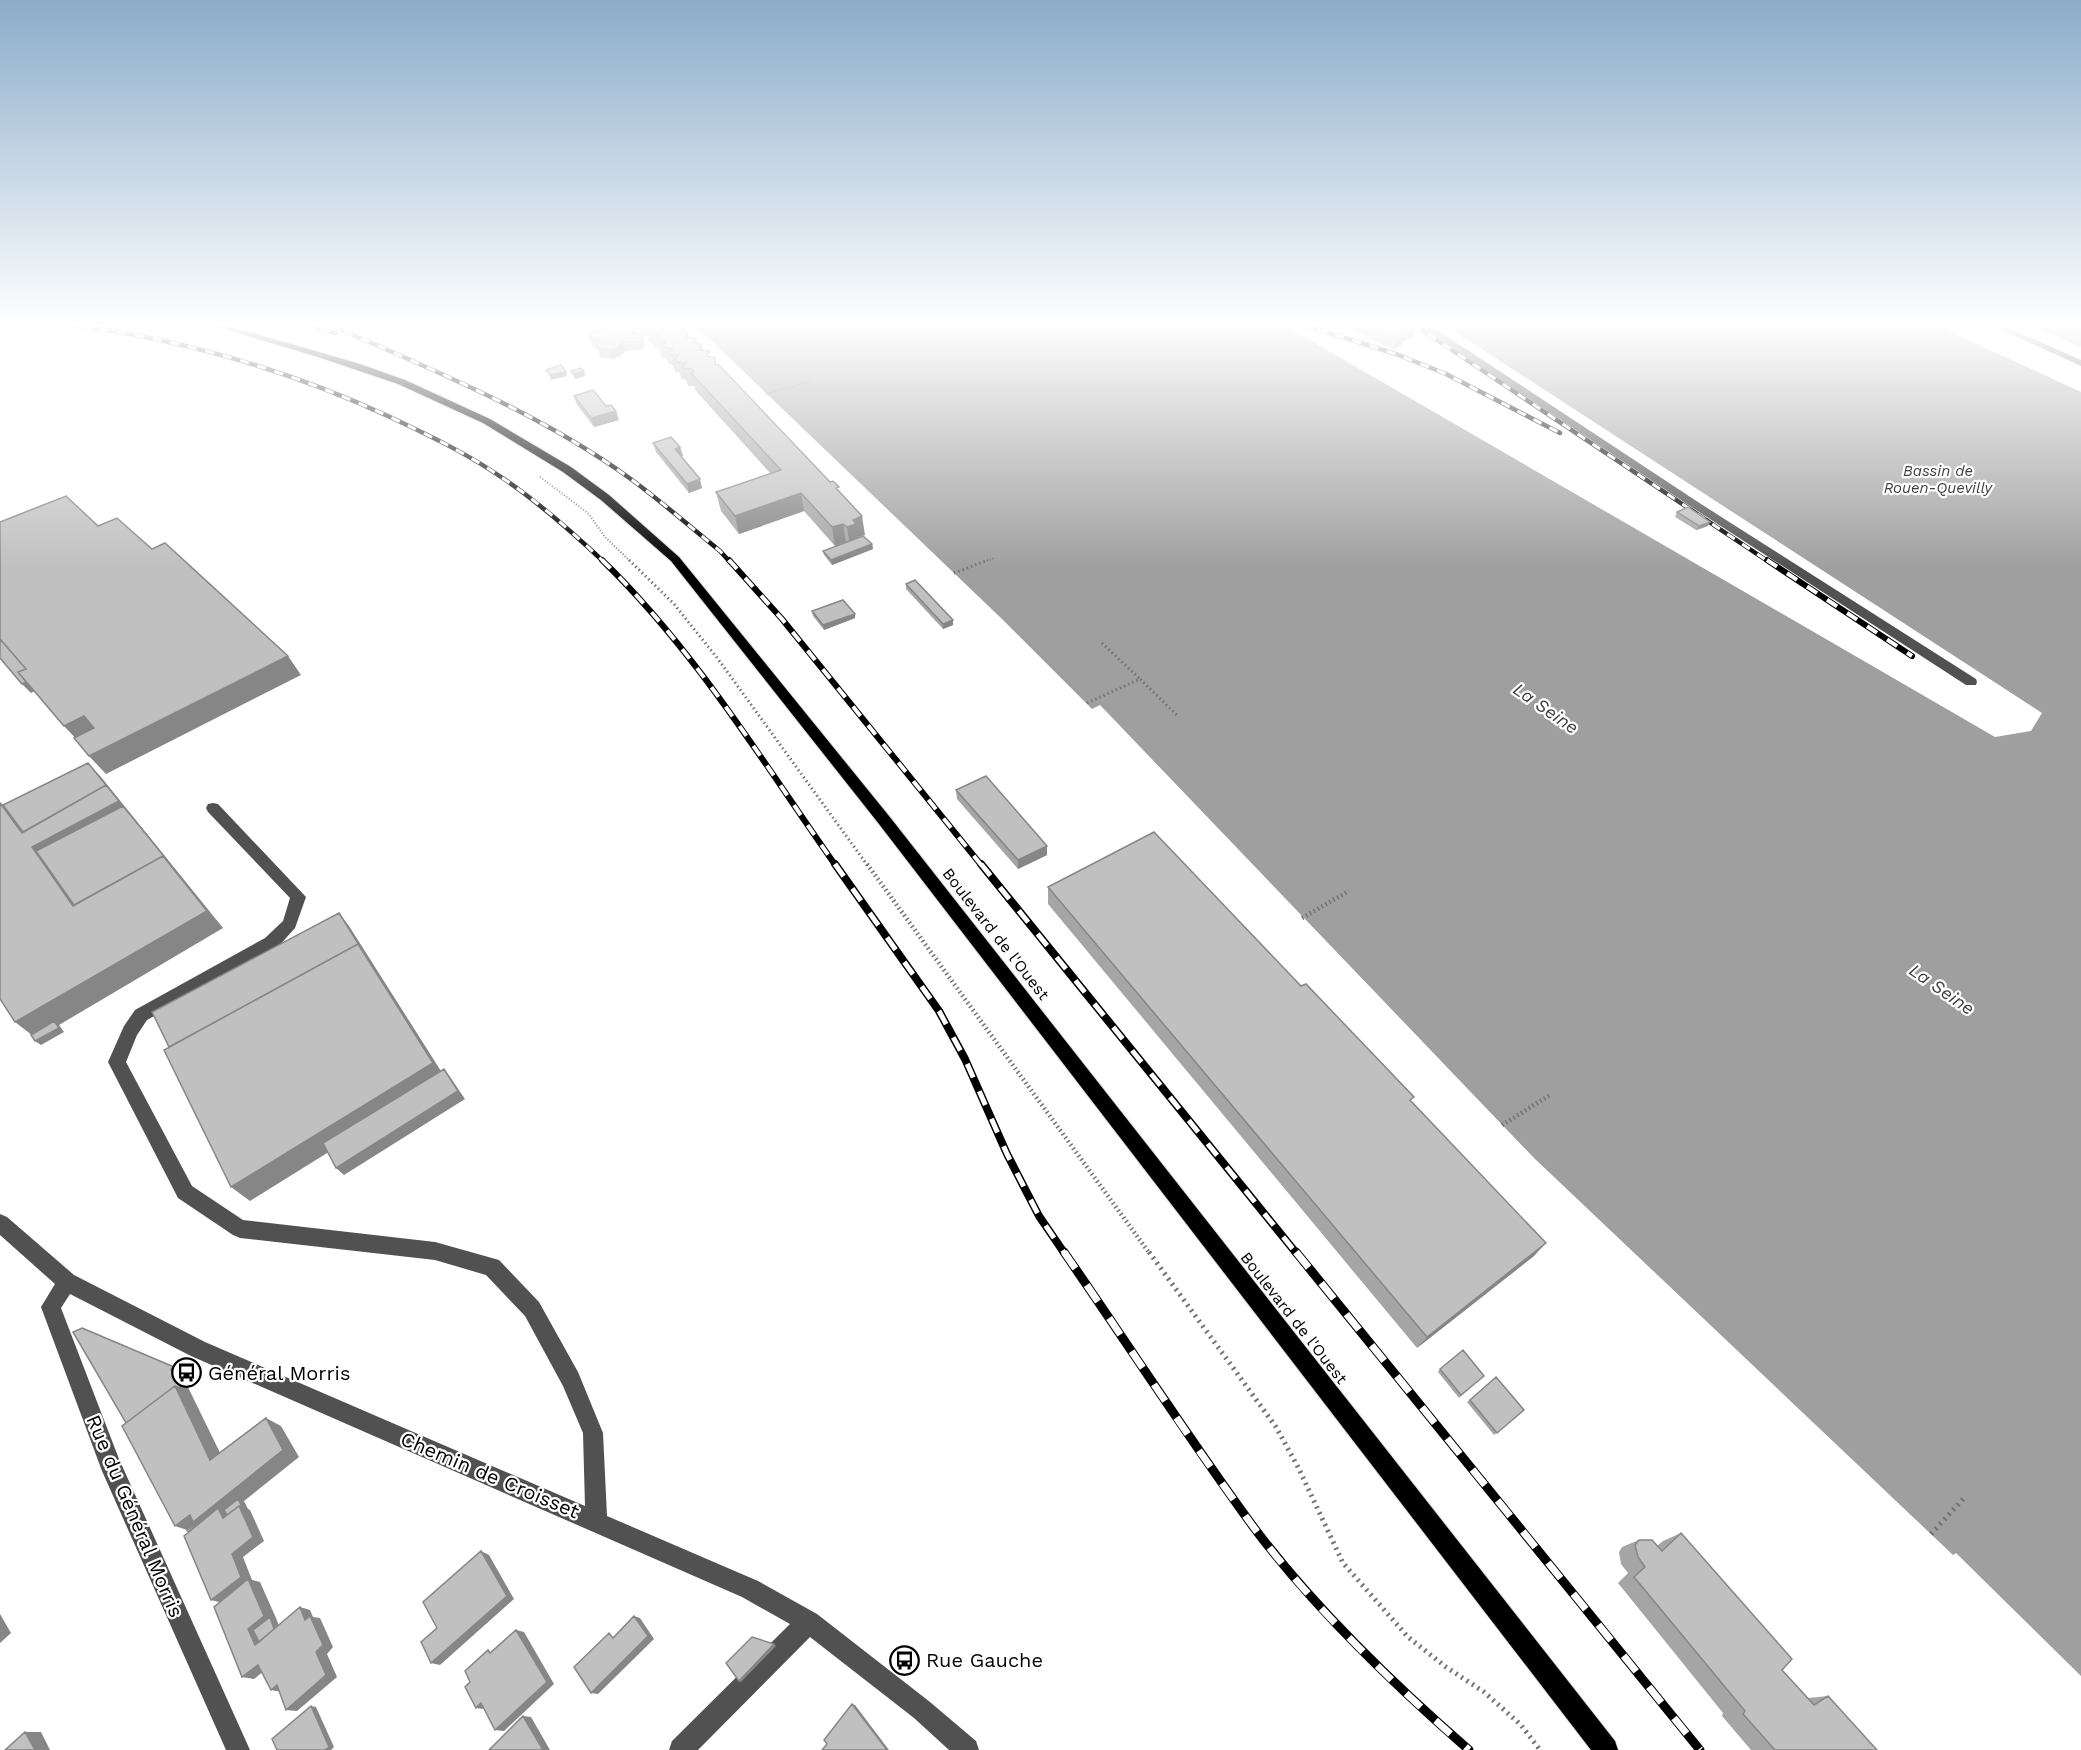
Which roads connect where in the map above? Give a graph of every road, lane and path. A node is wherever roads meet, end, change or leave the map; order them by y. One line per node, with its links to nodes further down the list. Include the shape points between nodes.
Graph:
1 (457, 406): 26 (main road, Boulevard de l'Ouest, via 576,475 608,498 675,559 884,819)
2 (1545, 406): 8 (street)
3 (537, 474): 25 (path, via 588,513 605,537 674,604 718,659 1276,1427 1343,1563 1408,1637 1484,1692 1521,1725)
4 (993, 558): 5 (path)
5 (954, 573)
6 (1102, 643): 7 (path)
7 (1140, 679): 9 (path); 10 (path)
8 (1971, 682)
9 (1087, 703)
10 (1178, 716)
11 (213, 808): 19 (street, via 298,897 290,924 271,943 141,1015 117,1062 185,1192 240,1229 435,1251 492,1267 532,1309 571,1379 593,1433)
12 (1349, 891): 13 (path)
13 (1302, 918)
14 (1550, 1095): 15 (path)
15 (1502, 1125)
16 (0, 1223): 17 (street, Chemin de Croisset)
17 (67, 1282): 19 (street, Chemin de Croisset, via 198,1349); 22 (street, Rue du Général Morris, via 51,1307 110,1463)
18 (1966, 1496): 20 (path)
19 (596, 1521): 21 (street, Chemin de Croisset, via 750,1589)
20 (1931, 1534)
21 (808, 1622): 23 (street); 24 (street, Chemin de Croisset)
22 (238, 1750)
23 (681, 1750)
24 (967, 1750)
25 (1540, 1750)
26 (1606, 1750)

